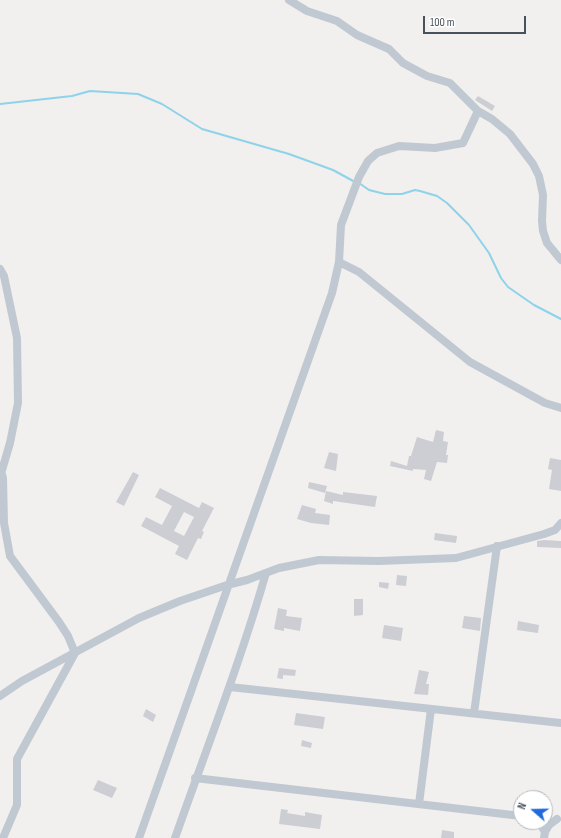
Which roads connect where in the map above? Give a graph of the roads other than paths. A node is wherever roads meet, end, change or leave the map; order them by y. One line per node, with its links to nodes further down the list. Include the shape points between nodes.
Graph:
1 (289, 0): 2 (street, via 307,11 337,21 357,35 389,49 403,63 428,76 450,83)
2 (478, 111): 3 (street, via 510,134 533,164 543,195 543,231 547,243); 4 (street, via 463,143 435,148 398,146 377,153 368,161 359,177 341,225)
3 (561, 260)
4 (339, 262): 6 (street, via 359,272 470,362 545,403); 11 (street, via 332,293)
5 (0, 268): 7 (street, via 17,338 18,403 10,443)
6 (561, 408)
7 (1, 469): 12 (street, via 4,523 10,556 59,622)
8 (561, 523): 9 (street, via 555,530 544,534)
9 (497, 546): 10 (street, via 456,558 379,562 319,560); 16 (street)
10 (266, 573): 11 (street); 13 (street)
11 (227, 585): 12 (street, via 139,618); 24 (street)
12 (75, 653): 14 (street, via 22,681); 23 (street, via 17,759 17,805)
13 (230, 687): 15 (street); 18 (street)
14 (0, 696)
15 (432, 709): 16 (street); 19 (street)
16 (474, 713): 17 (street)
17 (561, 723)
18 (195, 778): 19 (street); 25 (street)
19 (419, 804): 20 (street)
20 (513, 815)
21 (559, 820): 22 (street, via 549,825)
22 (544, 835)
23 (3, 838)
24 (139, 838)
25 (175, 838)

